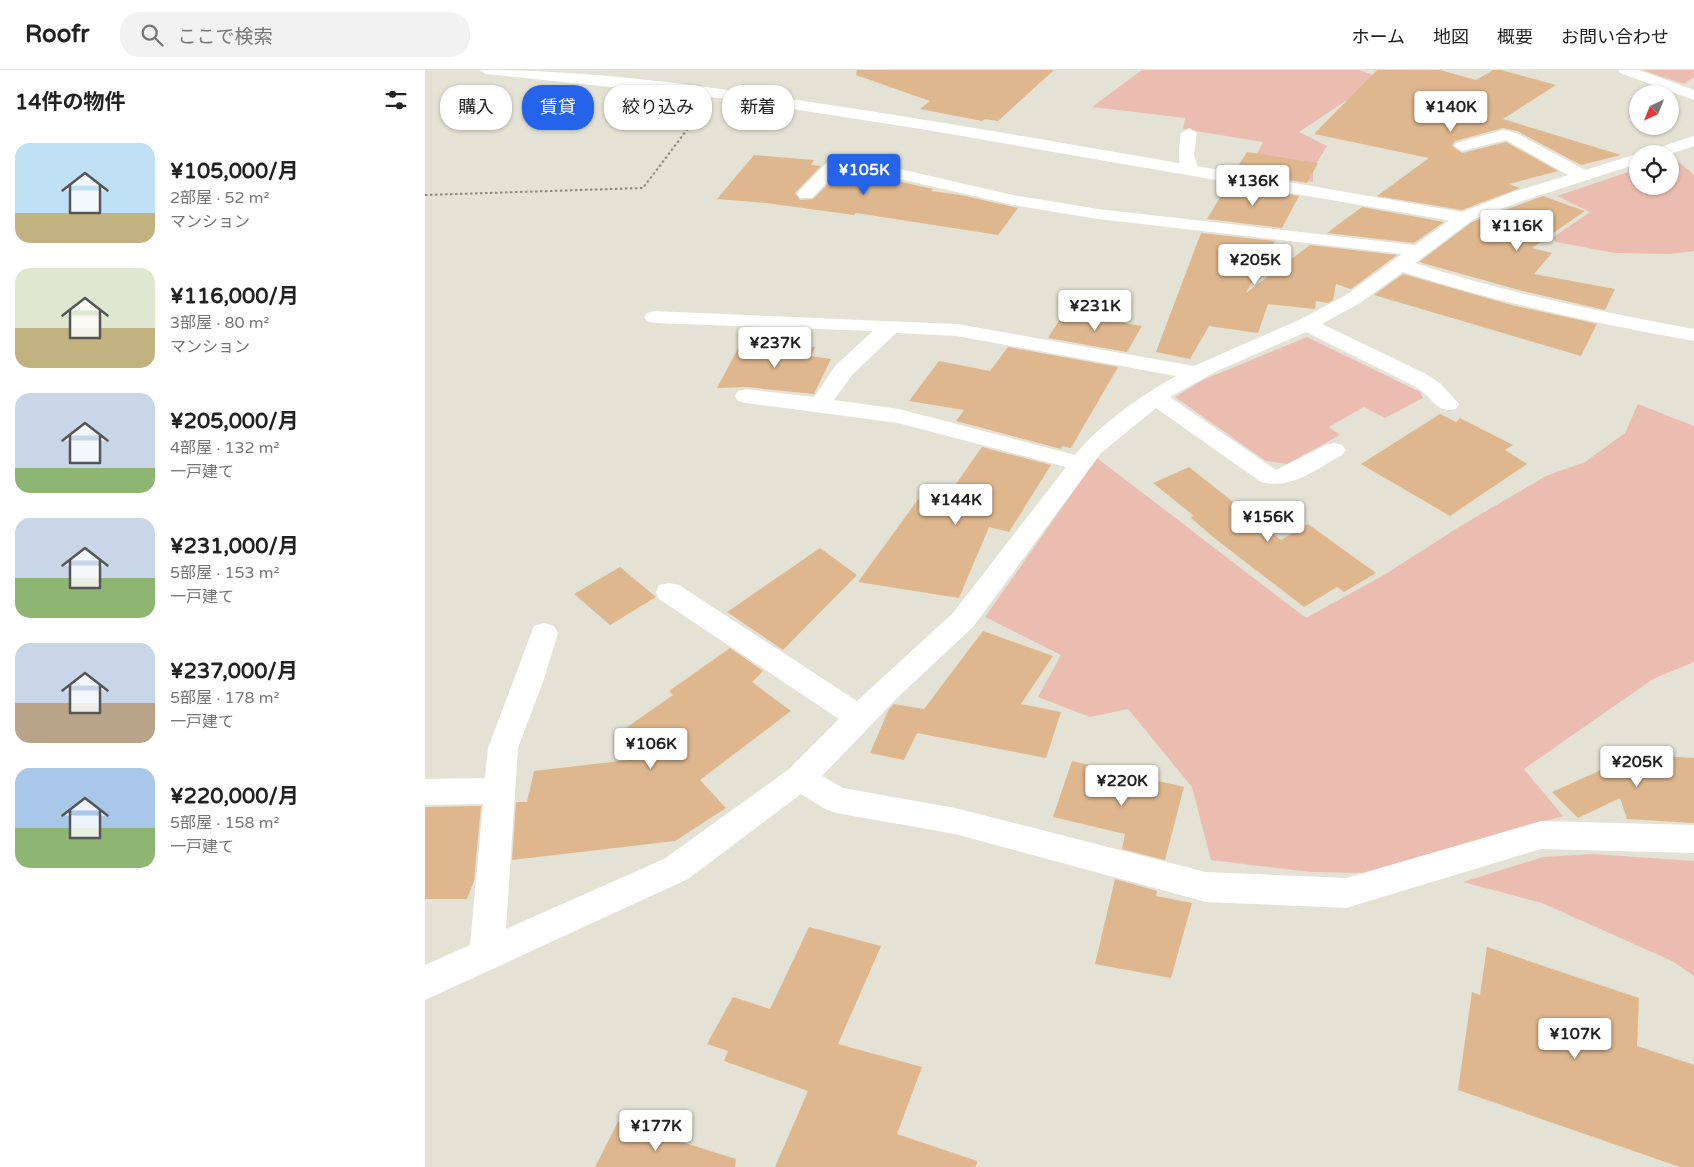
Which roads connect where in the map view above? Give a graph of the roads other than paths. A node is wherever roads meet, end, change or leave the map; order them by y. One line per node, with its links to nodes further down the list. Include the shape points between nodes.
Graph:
1 (486, 70): 9 (street, via 715,93)
2 (1625, 70): 3 (street)
3 (1694, 95)
4 (1189, 132): 9 (street, via 1186,155)
5 (1694, 141): 7 (street)
6 (1462, 146): 10 (street, via 1510,136)
7 (1679, 146)
8 (1629, 162): 10 (street)
9 (1191, 170): 12 (street)
10 (1583, 176): 12 (street)
11 (806, 194): 13 (street, via 837,163 843,161 1013,200)
12 (1464, 218): 13 (street)
13 (1411, 258): 15 (street, via 1353,299); 17 (street, via 1466,286 1578,313)
14 (654, 317): 16 (street)
15 (1306, 324): 18 (street); 22 (street, via 1416,378)
16 (891, 326): 18 (street, via 957,330); 21 (street, via 844,370)
17 (1694, 335)
18 (1198, 373): 20 (street)
19 (746, 396): 21 (street)
20 (1155, 397): 23 (street, via 1270,477 1282,478); 24 (street, via 1093,448)
21 (820, 404): 24 (street, via 899,416)
22 (1449, 404)
23 (1333, 450)
24 (1081, 464): 27 (street, via 963,620)
25 (669, 592): 27 (street)
26 (544, 633): 29 (street, via 503,748)
27 (860, 718): 28 (street)
28 (800, 778): 31 (street, via 835,800 955,822 1206,887 1346,893 1541,835); 32 (street, via 676,869)
29 (500, 791): 30 (street); 32 (street)
30 (425, 792)
31 (1694, 839)
32 (487, 955): 33 (street)
33 (425, 983)

